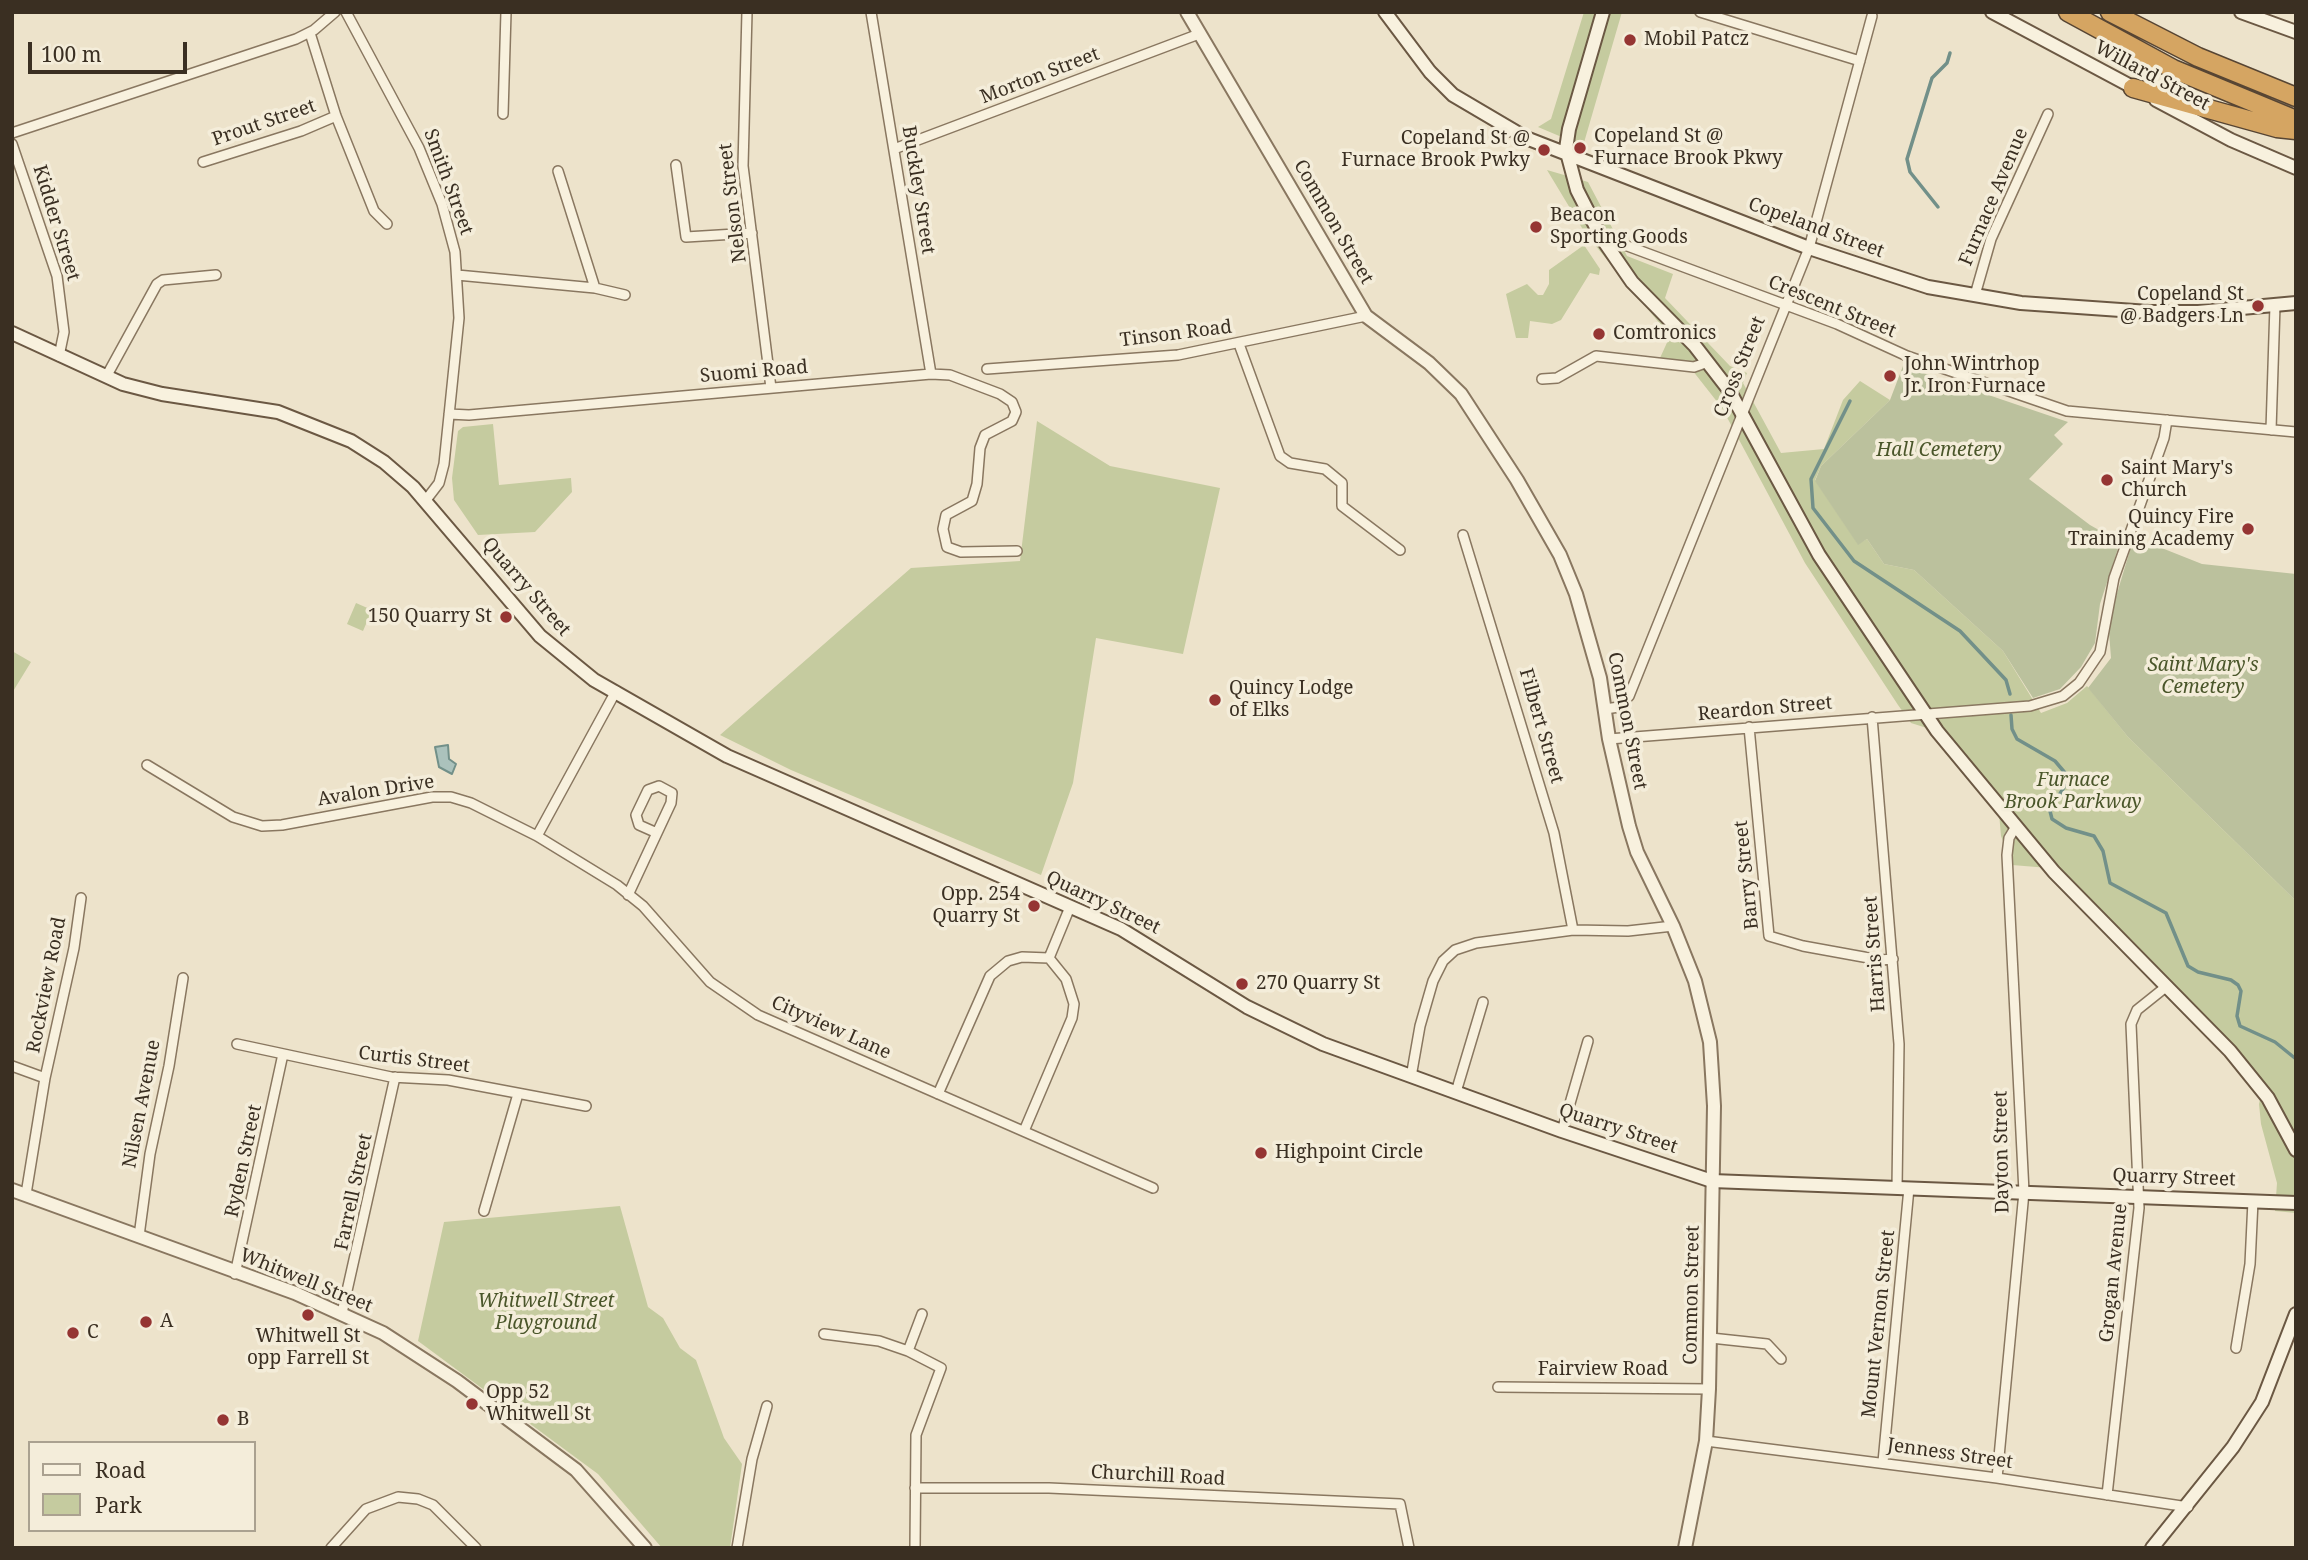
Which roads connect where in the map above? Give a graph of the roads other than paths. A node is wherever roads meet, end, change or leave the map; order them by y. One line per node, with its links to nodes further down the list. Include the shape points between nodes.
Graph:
1 (335, 12): 18 (street)
2 (346, 12): 43 (street, Smith Street, via 419,148 452,236)
3 (506, 12): 25 (street)
4 (747, 12): 39 (street, Nelson Street, via 743,166)
5 (871, 12): 32 (street, Buckley Street)
6 (1187, 12): 19 (main road, Common Street)
7 (1385, 12): 33 (main road, Copeland Street, via 1453,95 1526,138)
8 (1604, 12): 33 (main road, via 1569,129)
9 (1700, 12): 20 (street)
10 (1992, 12): 22 (main road, Willard Street)
11 (2068, 12): 28 (highway, via 2173,69)
12 (2085, 12): 24 (highway, via 2176,61)
13 (2110, 12): 23 (highway, via 2198,57)
14 (2128, 12): 21 (highway, via 2202,49)
15 (2241, 12): 17 (main road)
16 (1872, 16): 20 (street, Cross Street)
17 (2296, 32)
18 (310, 33): 27 (street, Prout Street); 30 (street)
19 (1199, 34): 32 (street, Morton Street); 50 (main road, Common Street)
20 (1860, 61): 41 (street, Cross Street)
21 (2296, 87)
22 (2133, 88): 29 (highway); 36 (main road, Willard Street, via 2231,140)
23 (2296, 97)
24 (2296, 110)
25 (503, 114)
26 (2048, 114): 46 (street, Furnace Avenue, via 1991,239)
27 (337, 116): 34 (street, Prout Street); 38 (street, Prout Street, via 374,211)
28 (2296, 120)
29 (2296, 130)
30 (12, 133)
31 (12, 144): 53 (street, Kidder Street, via 57,276 64,332)
32 (894, 149): 56 (street, Buckley Street)
33 (1566, 155): 40 (main road, via 1582,201); 41 (main road, Copeland Street)
34 (203, 162)
35 (676, 165): 39 (street, via 686,237)
36 (2296, 168)
37 (558, 172): 44 (street)
38 (387, 223)
39 (752, 233): 59 (street, Nelson Street)
40 (1606, 246): 48 (street, Crescent Street, via 1618,243); 54 (main road, via 1632,282)
41 (1809, 248): 46 (main road, Copeland Street, via 1928,287); 48 (street, Cross Street)
42 (216, 275): 57 (street, via 157,284)
43 (457, 275): 44 (street); 61 (street, Smith Street, via 459,317)
44 (595, 288): 45 (street)
45 (625, 295)
46 (1975, 295): 49 (main road, Copeland Street, via 2149,312)
47 (2296, 303): 49 (main road, Copeland Street)
48 (1784, 304): 60 (street, Cross Street); 62 (street, Crescent Street, via 1907,356 2060,409)
49 (2275, 304): 63 (street)
50 (1366, 316): 52 (street, Tinson Road); 70 (main road, Common Street, via 1429,363 1461,394 1505,459 1560,555 1576,594)
51 (12, 334): 53 (main road, Quarry Street)
52 (1238, 344): 55 (street, Tinson Road, via 1178,355); 67 (street, via 1280,456 1290,463 1325,469 1342,483 1342,506)
53 (60, 356): 57 (main road, Quarry Street)
54 (1708, 362): 58 (street, via 1694,367 1596,356 1561,376); 60 (main road)
55 (987, 369)
56 (931, 374): 59 (street, Suomi Road); 68 (street, Suomi Road, via 950,375 1000,394 1012,402 1016,412 1012,421 985,435 972,501 946,515 947,547 961,552)
57 (106, 377): 65 (main road, Quarry Street, via 162,394 267,410 323,427 375,456)
58 (1542, 379)
59 (771, 388): 61 (street, Suomi Road)
60 (1742, 409): 70 (street, Cross Street, via 1629,696 1619,707); 71 (main road, via 1819,555)
61 (449, 414): 65 (street, Smith Street, via 442,474)
62 (2167, 420): 63 (street, Crescent Street); 71 (street, Reardon Street, via 2114,578 2100,652 2079,683 2040,705)
63 (2270, 430): 64 (street, Crescent Street)
64 (2296, 432)
65 (426, 500): 69 (main road, Quarry Street, via 540,636 576,667)
66 (1464, 535): 83 (street, Filbert Street, via 1554,833)
67 (1400, 550)
68 (1017, 551)
69 (616, 691): 78 (street); 81 (main road, Quarry Street, via 727,756)
70 (1605, 709): 74 (main road, Common Street)
71 (1924, 713): 72 (street, Reardon Street); 76 (main road)
72 (1872, 717): 73 (street, Reardon Street); 85 (street, Harris Street)
73 (1749, 727): 74 (street, Reardon Street); 85 (street, Barry Street, via 1769,936 1803,946)
74 (1609, 739): 82 (main road, Common Street, via 1637,852)
75 (147, 765): 78 (street, Avalon Drive, via 233,817 262,826 451,797)
76 (2015, 828): 87 (main road); 107 (street, Dayton Street, via 2007,855)
77 (657, 833): 77 (street, via 672,793 659,786 648,790 636,815 639,825); 79 (street)
78 (537, 836): 79 (street, Cityview Lane)
79 (628, 895): 98 (street, Cityview Lane, via 731,999)
80 (81, 898): 95 (street, Rockview Road)
81 (1070, 907): 84 (street); 94 (main road, Quarry Street, via 1121,929 1282,1027)
82 (1673, 926): 83 (street); 103 (main road, Common Street, via 1707,1023 1714,1106)
83 (1573, 930): 94 (street, via 1455,950 1433,981)
84 (1049, 958): 98 (street, via 1008,961 990,976); 100 (street, via 1066,979 1074,1004 1072,1018)
85 (1893, 959): 105 (street, Harris Street)
86 (183, 978): 113 (street, Nilsen Avenue, via 149,1154)
87 (2167, 986): 102 (main road, via 2252,1076); 109 (street, Grogan Avenue, via 2137,1010 2131,1024)
88 (1483, 1002): 96 (street)
89 (1588, 1041): 101 (street)
90 (237, 1044): 91 (street, Curtis Street)
91 (283, 1055): 93 (street, Curtis Street); 114 (street, Ryden Street)
92 (12, 1066): 95 (street)
93 (395, 1077): 97 (street, Curtis Street, via 448,1080); 115 (street, Farrell Street)
94 (1411, 1077): 96 (main road, Quarry Street)
95 (45, 1078): 108 (street, Rockview Road)
96 (1456, 1092): 101 (main road, Quarry Street)
97 (518, 1094): 99 (street, Curtis Street); 112 (street)
98 (938, 1094): 100 (street, Cityview Lane)
99 (586, 1106)
100 (1024, 1131): 104 (street, Cityview Lane)
101 (1562, 1131): 103 (main road, Quarry Street)
102 (2296, 1150)
103 (1712, 1181): 105 (main road, Quarry Street); 119 (main road, Common Street)
104 (1153, 1188)
105 (1903, 1188): 107 (main road, Quarry Street); 127 (street, Mount Vernon Street)
106 (12, 1190): 108 (main road, Whitwell Street)
107 (2024, 1192): 109 (main road, Quarry Street); 128 (street, Dayton Street)
108 (26, 1194): 113 (main road, Whitwell Street)
109 (2139, 1196): 110 (main road, Quarry Street); 130 (street, Grogan Avenue)
110 (2253, 1201): 111 (main road, Quarry Street); 120 (street, via 2250,1264)
111 (2296, 1203)
112 (484, 1211)
113 (139, 1236): 114 (main road, Whitwell Street)
114 (235, 1273): 115 (main road, Whitwell Street)
115 (342, 1313): 134 (main road, Whitwell Street, via 383,1333 521,1427 576,1470)
116 (922, 1314): 121 (street)
117 (2296, 1314): 131 (main road, via 2262,1402)
118 (824, 1334): 121 (street, via 879,1341)
119 (1711, 1338): 122 (street, via 1767,1344); 124 (main road, Common Street)
120 (2236, 1348)
121 (908, 1351): 129 (street, via 941,1368 916,1435)
122 (1781, 1360)
123 (1497, 1387): 124 (street, Fairview Road)
124 (1709, 1389): 126 (main road, Common Street)
125 (767, 1406): 135 (street, via 752,1459)
126 (1706, 1441): 127 (street, Jenness Street); 138 (main road, Common Street)
127 (1883, 1462): 128 (street, Jenness Street)
128 (1997, 1478): 130 (street, Jenness Street)
129 (915, 1488): 136 (street); 137 (street, Churchill Road, via 1049,1488 1399,1504)
130 (2107, 1495): 131 (street, Jenness Street)
131 (2188, 1507): 139 (main road)
132 (331, 1548): 133 (street, via 360,1513 398,1497 433,1505)
133 (476, 1548)
134 (645, 1548)
135 (737, 1548)
136 (915, 1548)
137 (1409, 1548)
138 (1685, 1548)
139 (2152, 1548)

